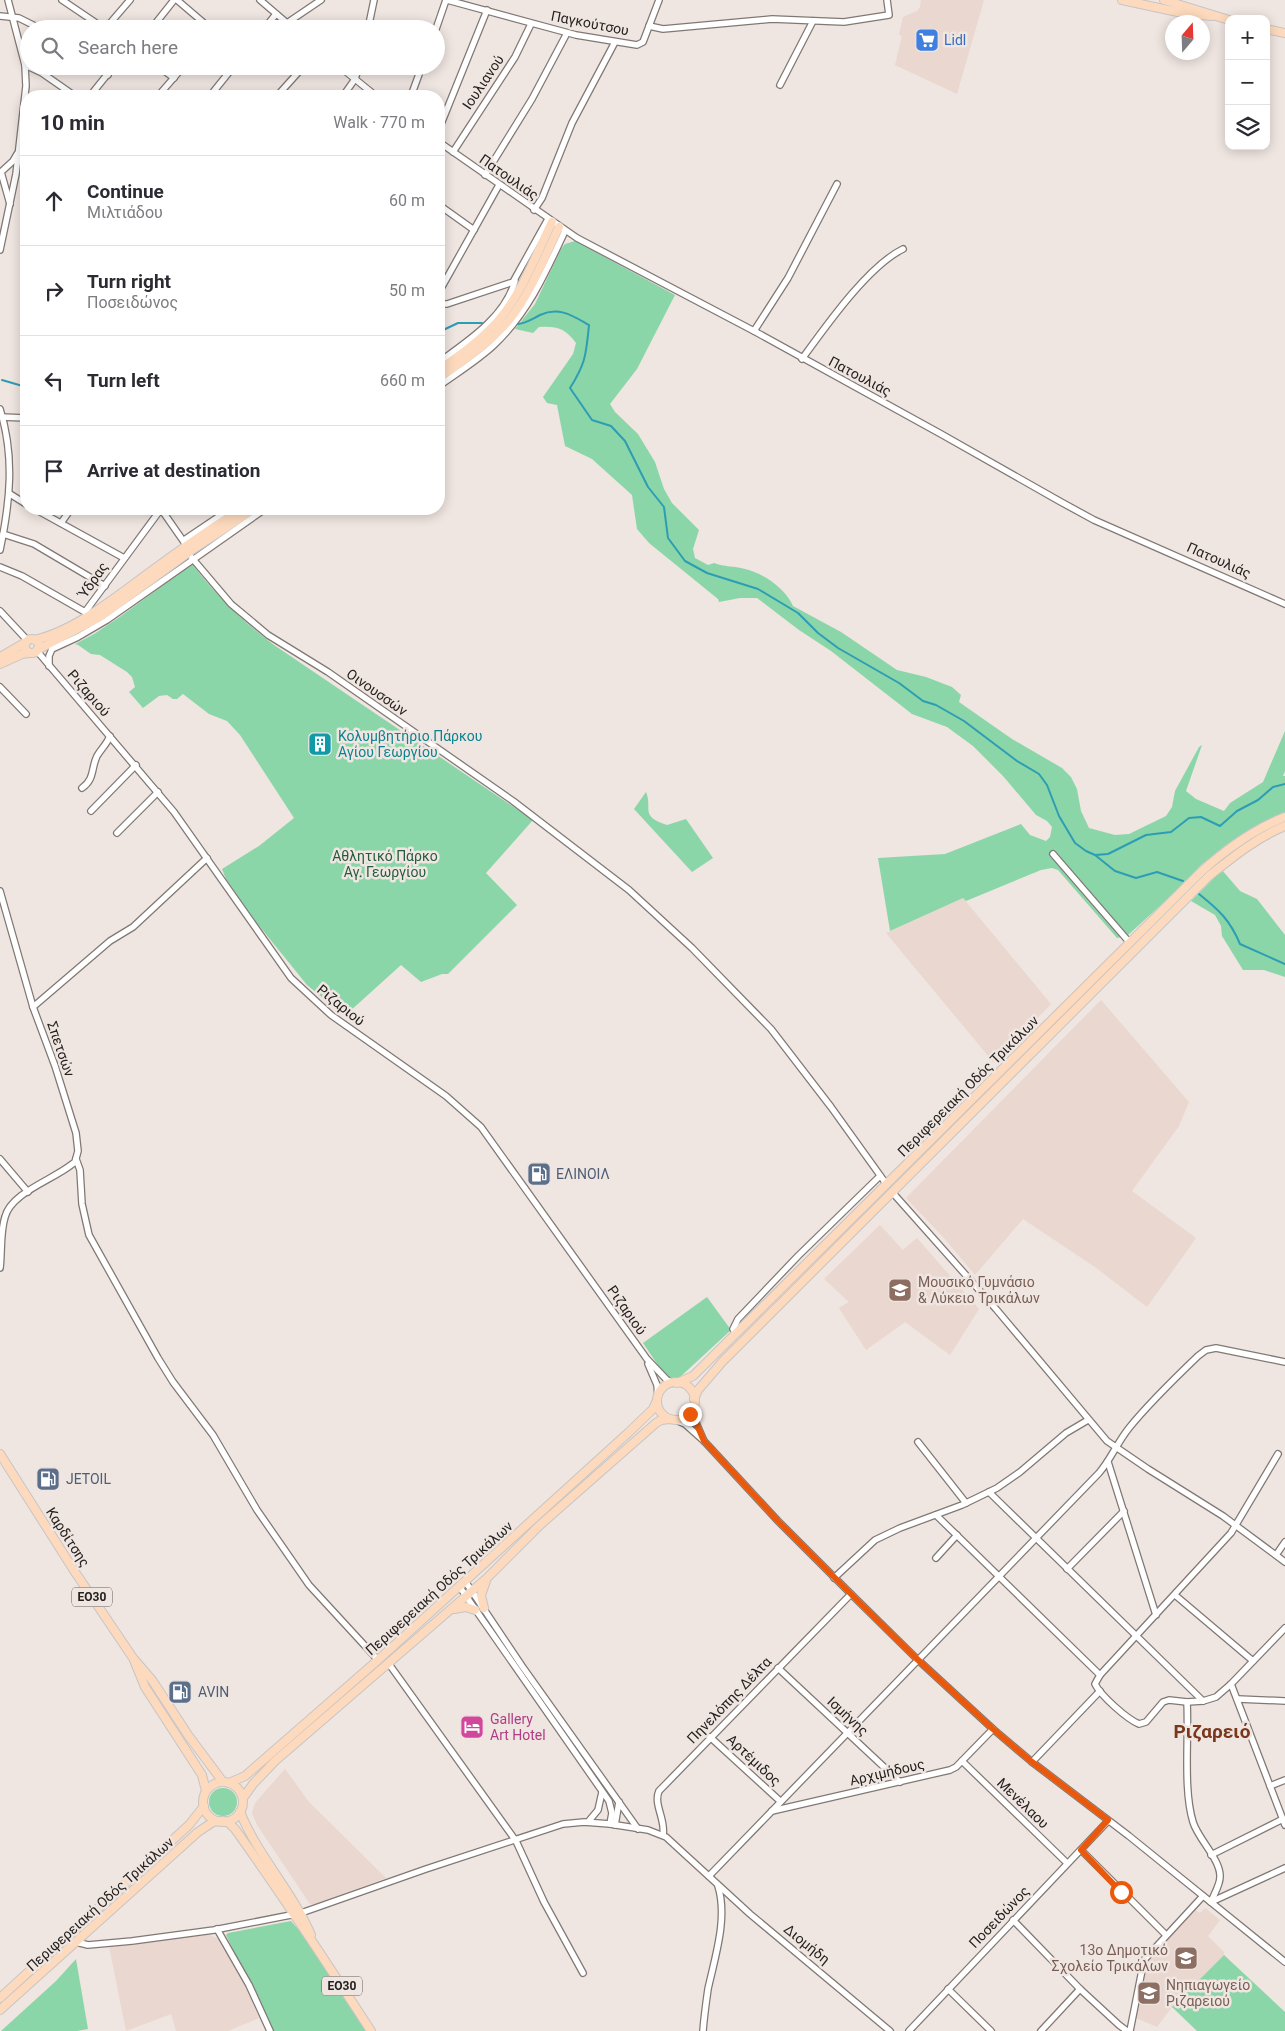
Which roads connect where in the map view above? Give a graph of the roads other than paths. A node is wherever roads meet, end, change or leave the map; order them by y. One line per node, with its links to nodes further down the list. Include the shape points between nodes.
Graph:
1 (8, 0): 19 (street)
2 (62, 0): 23 (street)
3 (130, 0): 24 (street)
4 (176, 0): 25 (street); 26 (street)
5 (260, 0): 17 (street)
6 (306, 0): 15 (street)
7 (320, 0): 15 (street)
8 (374, 0): 30 (street)
9 (447, 0): 14 (street, Παγκούτσου); 31 (street)
10 (659, 0): 34 (street)
11 (887, 0): 32 (street, via 889,15 844,22)
12 (1122, 0): 20 (main road, via 1186,14)
13 (1164, 0): 20 (main road)
14 (470, 3): 16 (street, Παγκούτσου)
15 (309, 6): 29 (street)
16 (487, 10): 33 (street, Παγκούτσου); 62 (street)
17 (276, 14): 27 (street); 28 (street)
18 (0, 16): 19 (street)
19 (11, 16): 22 (street); 39 (street)
20 (1212, 16): 21 (main road)
21 (1225, 19)
22 (26, 20)
23 (92, 20)
24 (113, 20)
25 (159, 20)
26 (201, 20)
27 (271, 20)
28 (283, 20)
29 (291, 20)
30 (370, 20)
31 (439, 20)
32 (813, 21): 34 (street, via 772,19 663,29); 52 (street)
33 (531, 24): 36 (street, Παγκούτσου); 66 (street, Ιουλιανού, via 515,57)
34 (649, 26): 38 (street, Παγκούτσου, via 642,44)
35 (1270, 30): 37 (main road)
36 (567, 33): 38 (street, Παγκούτσου); 69 (street)
37 (1285, 33)
38 (615, 42): 75 (street, via 572,123 542,198)
39 (20, 48)
40 (26, 75): 53 (street)
41 (45, 75): 54 (street)
42 (108, 75): 55 (street)
43 (170, 75): 50 (street)
44 (176, 75): 50 (street)
45 (227, 75): 57 (street)
46 (296, 75): 58 (street)
47 (350, 75): 51 (street)
48 (356, 75): 51 (street)
49 (419, 75): 61 (street)
50 (174, 78): 56 (street)
51 (355, 79): 59 (street); 60 (street)
52 (780, 84)
53 (26, 90)
54 (66, 90)
55 (95, 90)
56 (163, 90)
57 (215, 90)
58 (282, 90)
59 (347, 90)
60 (369, 90)
61 (413, 90)
62 (445, 113)
63 (20, 138): 65 (street)
64 (445, 146): 66 (street, Πατουλιάς)
65 (18, 151): 67 (street, via 14,159); 68 (street)
66 (453, 152): 69 (street, Πατουλιάς)
67 (2, 167): 68 (street, via 12,168); 70 (street)
68 (15, 176): 70 (street, via 8,182); 73 (street)
69 (485, 176): 72 (street, Πατουλιάς)
70 (1, 178): 73 (street)
71 (837, 184): 85 (street, via 788,278)
72 (499, 185): 75 (street, Πατουλιάς); 78 (street)
73 (10, 206): 79 (street)
74 (445, 209): 78 (street)
75 (534, 210): 76 (street, Πατουλιάς)
76 (550, 221): 77 (street, Πατουλιάς); 83 (street); 88 (main road, via 502,317 478,341)
77 (562, 229): 85 (street, Πατουλιάς); 89 (main road, via 511,318 484,345); 90 (street, via 533,296 511,327 490,349)
78 (474, 230): 82 (street)
79 (2, 232): 81 (street)
80 (903, 249): 87 (street, via 879,265)
81 (0, 250)
82 (445, 275)
83 (516, 279): 84 (street); 86 (street, via 490,321)
84 (445, 305)
85 (754, 331): 87 (street, Πατουλιάς)
86 (445, 358)
87 (802, 358): 115 (street, Πατουλιάς, via 1078,512)
88 (445, 366)
89 (445, 374)
90 (445, 382)
91 (0, 410): 92 (street)
92 (1, 417): 93 (street); 95 (street)
93 (20, 418)
94 (0, 438): 95 (street)
95 (7, 439): 96 (street)
96 (10, 494): 97 (street); 108 (street)
97 (20, 500)
98 (46, 515): 107 (street)
99 (67, 515): 107 (street)
100 (156, 515): 111 (street, Ύδρας)
101 (165, 515): 109 (street)
102 (216, 515): 109 (street)
103 (221, 515): 109 (street)
104 (230, 515): 109 (main road)
105 (245, 515): 118 (main road, via 100,617)
106 (256, 515): 112 (street)
107 (61, 523): 111 (street)
108 (3, 534): 110 (street); 114 (street, via 34,544)
109 (184, 541): 117 (main road, via 92,613)
110 (0, 550)
111 (124, 558): 114 (street, Ύδρας)
112 (192, 558): 121 (street, via 107,620 52,648); 139 (street, Οινουσσών, via 231,604 268,636 323,669 513,801 629,890 692,948 771,1029 832,1107)
113 (0, 567): 114 (street, Ύδρας, via 85,612)
114 (105, 586)
115 (1285, 604)
116 (0, 611): 117 (street)
117 (30, 641): 118 (main road, via 38,644); 118 (main road, via 25,648); 119 (main road)
118 (34, 651): 120 (main road); 121 (street, Ριζαριού)
119 (0, 657)
120 (0, 664)
121 (49, 666): 124 (street, Ριζαριού)
122 (0, 687): 123 (street)
123 (26, 714)
124 (110, 736): 125 (street, Ριζαριού); 126 (street, via 98,754 92,778)
125 (136, 765): 127 (street, Ριζαριού); 128 (street)
126 (82, 788)
127 (158, 792): 131 (street); 133 (street, Ριζαριού)
128 (91, 811)
129 (1285, 817): 135 (main road, Περιφερειακή Οδός Τρικάλων, via 1262,827 1218,857)
130 (1285, 826): 142 (main road, Περιφερειακή Οδός Τρικάλων, via 1235,854 1208,876)
131 (117, 833)
132 (1052, 854): 135 (street)
133 (207, 858): 136 (street, via 133,926 110,941); 145 (street, Ριζαριού, via 282,967 301,989 352,1030 446,1096 481,1127)
134 (0, 890): 136 (street, Σπετσών)
135 (1130, 943): 140 (main road, Περιφερειακή Οδός Τρικάλων)
136 (33, 1007): 138 (street, Σπετσών, via 76,1133)
137 (0, 1159): 141 (street)
138 (76, 1159): 141 (street, via 66,1170); 187 (street, Σπετσών, via 89,1235 161,1364 213,1435 257,1510 309,1585)
139 (880, 1176): 140 (street, Οινουσσών); 144 (street, via 738,1319 733,1329)
140 (887, 1185): 144 (main road, Περιφερειακή Οδός Τρικάλων)
141 (28, 1192): 143 (street, via 7,1208)
142 (892, 1192): 149 (main road, Περιφερειακή Οδός Τρικάλων, via 723,1361); 152 (street, via 996,1309)
143 (0, 1268)
144 (736, 1333): 147 (main road, Περιφερειακή Οδός Τρικάλων, via 693,1376)
145 (646, 1360): 147 (street, Ριζαριού); 148 (street, Ριζαριού, via 657,1385)
146 (1285, 1362): 155 (street, via 1216,1348 1206,1350 1150,1404)
147 (675, 1383): 148 (main road, via 663,1387); 149 (main road, via 687,1386)
148 (657, 1398): 151 (main road, via 659,1410); 174 (main road, Περιφερειακή Οδός Τρικάλων, via 653,1409 628,1433)
149 (694, 1399): 150 (main road)
150 (691, 1411): 151 (main road, via 686,1417); 153 (street)
151 (673, 1419): 153 (street, via 685,1424); 172 (main road, Περιφερειακή Οδός Τρικάλων, via 661,1420 634,1442 540,1525)
152 (1088, 1420): 155 (street); 159 (street)
153 (704, 1441): 173 (street)
154 (918, 1442): 160 (street)
155 (1116, 1448): 158 (street); 163 (street)
156 (0, 1454): 185 (main road, Καρδίτσης / ΕΟ30)
157 (1278, 1454): 163 (street)
158 (1108, 1462): 161 (street); 165 (street)
159 (988, 1492): 160 (street); 165 (street)
160 (966, 1503): 162 (street)
161 (1124, 1511): 170 (street); 182 (street)
162 (936, 1515): 164 (street); 173 (street, via 875,1540)
163 (1236, 1526): 167 (street); 177 (street)
164 (957, 1535): 168 (street); 171 (street)
165 (1035, 1538): 170 (street); 171 (street)
166 (1285, 1542): 167 (street)
167 (1276, 1555): 169 (street)
168 (936, 1558)
169 (1285, 1562)
170 (1067, 1569): 184 (street)
171 (998, 1576): 186 (street); 191 (street)
172 (487, 1578): 175 (main road, Περιφερειακή Οδός Τρικάλων); 179 (main road, via 482,1595)
173 (834, 1578): 176 (street)
174 (462, 1583): 175 (street); 178 (street); 187 (main road, Περιφερειακή Οδός Τρικάλων)
175 (473, 1591): 178 (main road, Περιφερειακή Οδός Τρικάλων); 179 (street)
176 (851, 1594): 186 (street); 190 (street, Πηνελόπης Δέλτα)
177 (1175, 1595): 182 (street); 188 (street)
178 (466, 1597): 180 (main road, Περιφερειακή Οδός Τρικάλων); 181 (street)
179 (484, 1608): 210 (street)
180 (452, 1609): 181 (main road); 189 (main road, Περιφερειακή Οδός Τρικάλων)
181 (475, 1610): 208 (street)
182 (1156, 1614): 184 (street)
183 (1285, 1628): 188 (street)
184 (1136, 1637): 191 (street); 195 (street)
185 (133, 1658): 204 (main road, Καρδίτσης / ΕΟ30); 207 (main road, Καρδίτσης / ΕΟ30, via 145,1687 196,1765)
186 (917, 1659): 198 (street); 199 (street)
187 (378, 1660): 204 (main road, Περιφερειακή Οδός Τρικάλων, via 245,1776)
188 (1252, 1661): 192 (street)
189 (389, 1664): 209 (main road, Περιφερειακή Οδός Τρικάλων, via 275,1761); 222 (street)
190 (778, 1668): 199 (street, Ισμήνης); 200 (street, Πηνελόπης Δέλτα)
191 (1100, 1675): 193 (street, via 1096,1684)
192 (1231, 1684): 194 (street); 195 (street, via 1216,1697)
193 (1100, 1691): 197 (street, via 1131,1721 1139,1724 1146,1722 1164,1702); 202 (street)
194 (1238, 1700): 196 (street); 206 (street)
195 (1203, 1701): 197 (street)
196 (1285, 1701)
197 (1187, 1702): 224 (street, via 1189,1807 1197,1834)
198 (993, 1729): 201 (street, Αρχιμήδους); 202 (street)
199 (847, 1732): 205 (street, Ισμήνης); 211 (street)
200 (710, 1737): 211 (street, Αρτέμιδος); 221 (street, Πηνελόπης Δέλτα, via 657,1794 664,1822)
201 (962, 1760): 205 (street, Αρχιμήδους, via 950,1770); 225 (street, Μενέλαου)
202 (1032, 1762): 215 (street)
203 (1285, 1780): 206 (street)
204 (226, 1782): 207 (main road); 209 (main road, ΕΟ30, via 238,1788)
205 (900, 1782): 213 (street, Αρχιμήδους)
206 (1270, 1786): 218 (street)
207 (206, 1788): 212 (main road)
208 (602, 1792): 217 (street, via 598,1810); 219 (street, via 610,1805)
209 (243, 1798): 214 (main road)
210 (619, 1802): 219 (street); 220 (street)
211 (780, 1802): 213 (street)
212 (204, 1806): 216 (main road, ΕΟ30, via 208,1814); 240 (main road, Περιφερειακή Οδός Τρικάλων, via 189,1825)
213 (771, 1811): 227 (street)
214 (240, 1812): 216 (main road); 231 (main road, ΕΟ30)
215 (1108, 1820): 223 (street, Ποσειδώνος); 229 (street)
216 (222, 1821): 231 (main road, ΕΟ30, via 235,1829); 235 (main road, Περιφερειακή Οδός Τρικάλων, via 213,1822 198,1832)
217 (588, 1822): 219 (street); 222 (street, via 563,1824)
218 (1284, 1822): 224 (street)
219 (613, 1824): 220 (street)
220 (638, 1828): 221 (street)
221 (663, 1835): 227 (street, Διομήδη)
222 (516, 1841): 231 (street); 237 (street, via 544,1902)
223 (1081, 1850): 225 (street, Ποσειδώνος); 234 (street)
224 (1211, 1855): 230 (street, via 1220,1878)
225 (1067, 1863): 232 (street, Ποσειδώνος)
226 (1285, 1868): 230 (street)
227 (709, 1876): 228 (street, Διομήδη)
228 (717, 1884): 244 (street, via 721,1897 721,1921); 245 (street, Διομήδη)
229 (1203, 1896): 230 (street); 234 (street)
230 (1211, 1902): 236 (street)
231 (297, 1914): 233 (street); 243 (main road, ΕΟ30)
232 (1013, 1920): 238 (street, Ποσειδώνος); 239 (street)
233 (217, 1929): 235 (street, via 90,1945); 242 (street, via 249,1985)
234 (1166, 1936): 249 (street, via 1144,1960)
235 (76, 1942): 241 (main road, Περιφερειακή Οδός Τρικάλων)
236 (1284, 1958)
237 (583, 1973)
238 (948, 1989): 246 (street, Ποσειδώνος); 247 (street)
239 (1080, 1989): 248 (street); 249 (street)
240 (0, 1998)
241 (0, 2010)
242 (270, 2031)
243 (371, 2031)
244 (703, 2031)
245 (890, 2031)
246 (909, 2031)
247 (991, 2031)
248 (1041, 2031)
249 (1129, 2031)

